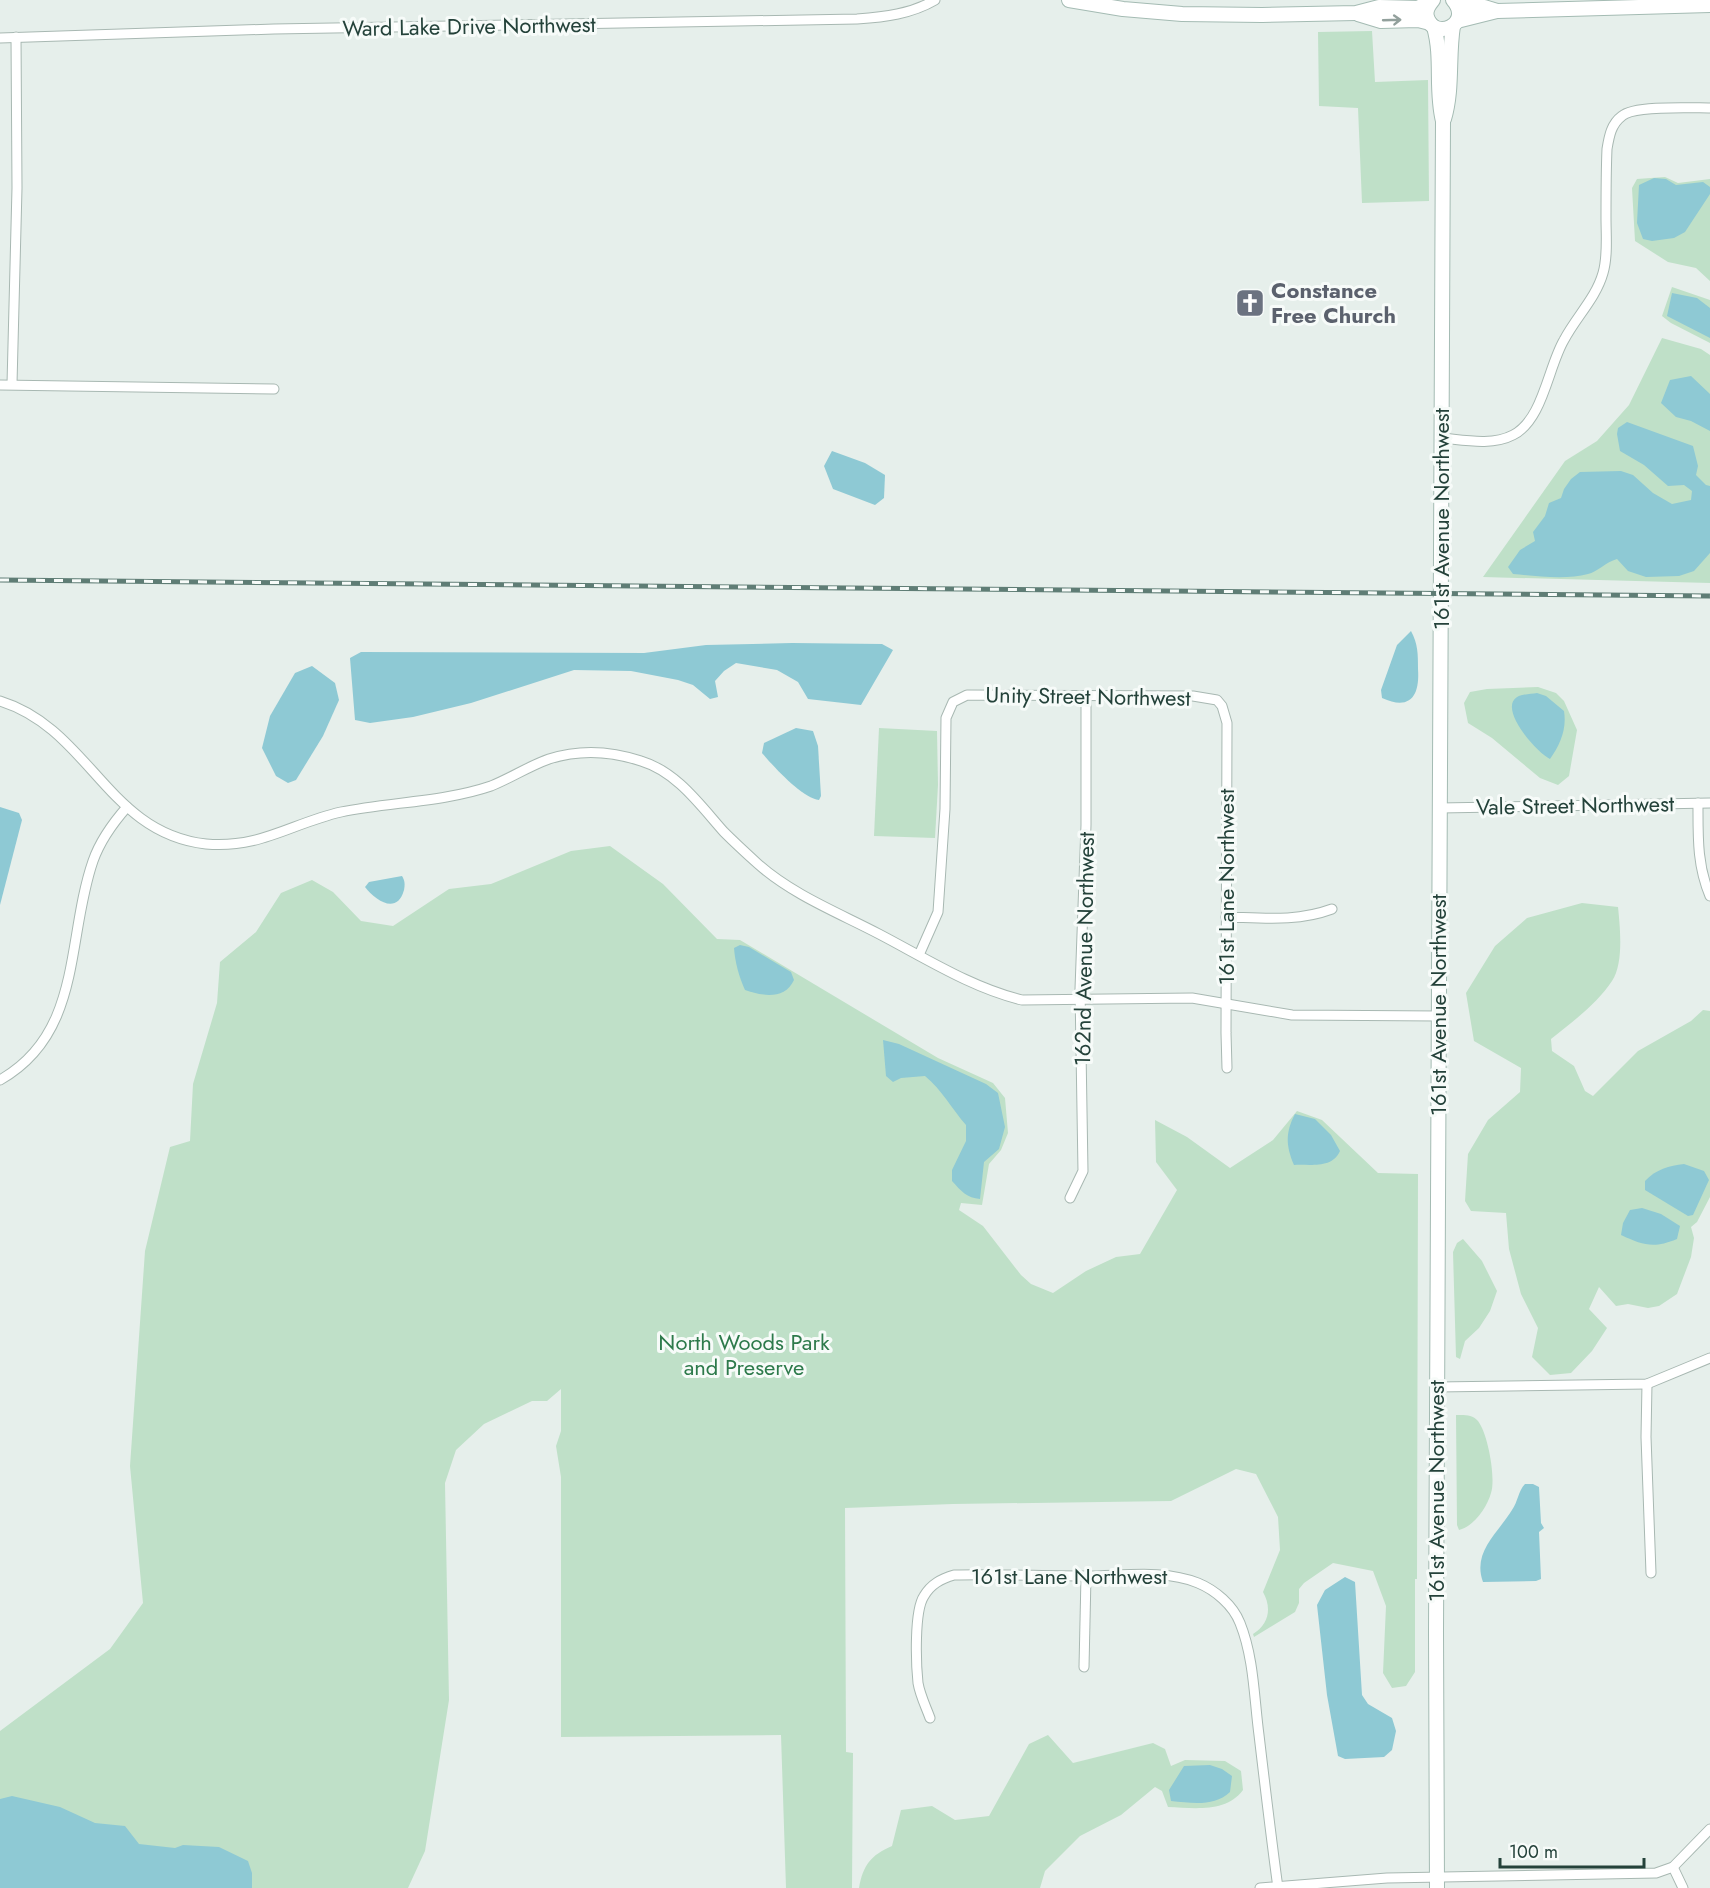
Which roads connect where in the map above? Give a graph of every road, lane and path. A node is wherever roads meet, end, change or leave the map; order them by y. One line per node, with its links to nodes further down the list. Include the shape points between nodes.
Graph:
1 (935, 0): 10 (street, Ward Lake Drive Northwest, via 898,14 857,19)
2 (1069, 0): 7 (main road, via 1182,15)
3 (1432, 1): 7 (main road, via 1418,8 1379,7); 9 (main road, 161st Avenue Northwest, via 1426,12)
4 (1454, 1): 6 (main road); 8 (main road, 161st Avenue Northwest, via 1459,10)
5 (1710, 5): 6 (main road)
6 (1497, 12): 8 (main road)
7 (1356, 13): 9 (main road, one-way to 9, via 1381,21 1418,20)
8 (1455, 24): 9 (main road, via 1444,30); 13 (main road, 161st Avenue Northwest, via 1450,44 1449,102)
9 (1432, 25): 13 (main road, 161st Avenue Northwest, via 1439,43 1439,106)
10 (16, 37): 11 (street, Ward Lake Drive Northwest); 14 (street)
11 (0, 38)
12 (1710, 108): 17 (street, via 1641,110 1624,113 1616,122 1607,149 1603,272 1596,291 1563,340 1539,402 1524,427 1501,440)
13 (1443, 121): 17 (main road, 161st Avenue Northwest)
14 (12, 384): 15 (street); 16 (street)
15 (0, 385)
16 (274, 389)
17 (1441, 438): 24 (main road, 161st Avenue Northwest)
18 (1086, 697): 20 (street, Unity Street Northwest, via 1193,696 1217,700); 28 (street, Unity Street Northwest, via 967,695 953,702 946,718 938,912); 29 (street, 162nd Avenue Northwest)
19 (0, 701): 23 (street, via 52,728)
20 (1222, 706): 27 (street, 161st Lane Northwest, via 1227,723)
21 (1698, 803): 22 (street, Vale Street Northwest); 24 (street, Vale Street Northwest); 25 (street, via 1702,876)
22 (1710, 803)
23 (127, 807): 28 (street, via 155,828 180,839 234,844 274,836 339,813 490,786 551,759 583,752 614,753 645,762 671,777 760,867); 33 (street, via 105,835 93,860 63,1003 52,1028 37,1050)
24 (1440, 808): 31 (main road, 161st Avenue Northwest)
25 (1710, 896)
26 (1332, 909): 27 (street, via 1296,918)
27 (1226, 917): 30 (street, 161st Lane Northwest)
28 (919, 955): 29 (street, via 1009,997)
29 (1081, 1001): 30 (street, via 1192,999); 34 (street, 162nd Avenue Northwest, via 1083,1171)
30 (1227, 1004): 31 (street, via 1292,1015); 32 (street, 161st Lane Northwest)
31 (1438, 1016): 37 (main road, 161st Avenue Northwest)
32 (1227, 1068)
33 (0, 1080)
34 (1070, 1198)
35 (1710, 1358): 36 (street)
36 (1647, 1384): 37 (street); 38 (street)
37 (1437, 1387): 45 (main road, 161st Avenue Northwest)
38 (1651, 1573)
39 (1086, 1576): 40 (street); 41 (street, 161st Lane Northwest, via 954,1575 933,1586 919,1606 917,1644 918,1685); 46 (street, 161st Lane Northwest, via 1187,1579 1213,1591 1240,1621 1250,1653)
40 (1084, 1667)
41 (930, 1718)
42 (1710, 1828): 43 (street)
43 (1673, 1867): 44 (street, via 1646,1874); 49 (street)
44 (1550, 1876): 45 (street); 48 (street)
45 (1437, 1883): 46 (street, via 1345,1880)
46 (1278, 1887): 47 (street)
47 (1260, 1888)
48 (1550, 1888)
49 (1683, 1888)

